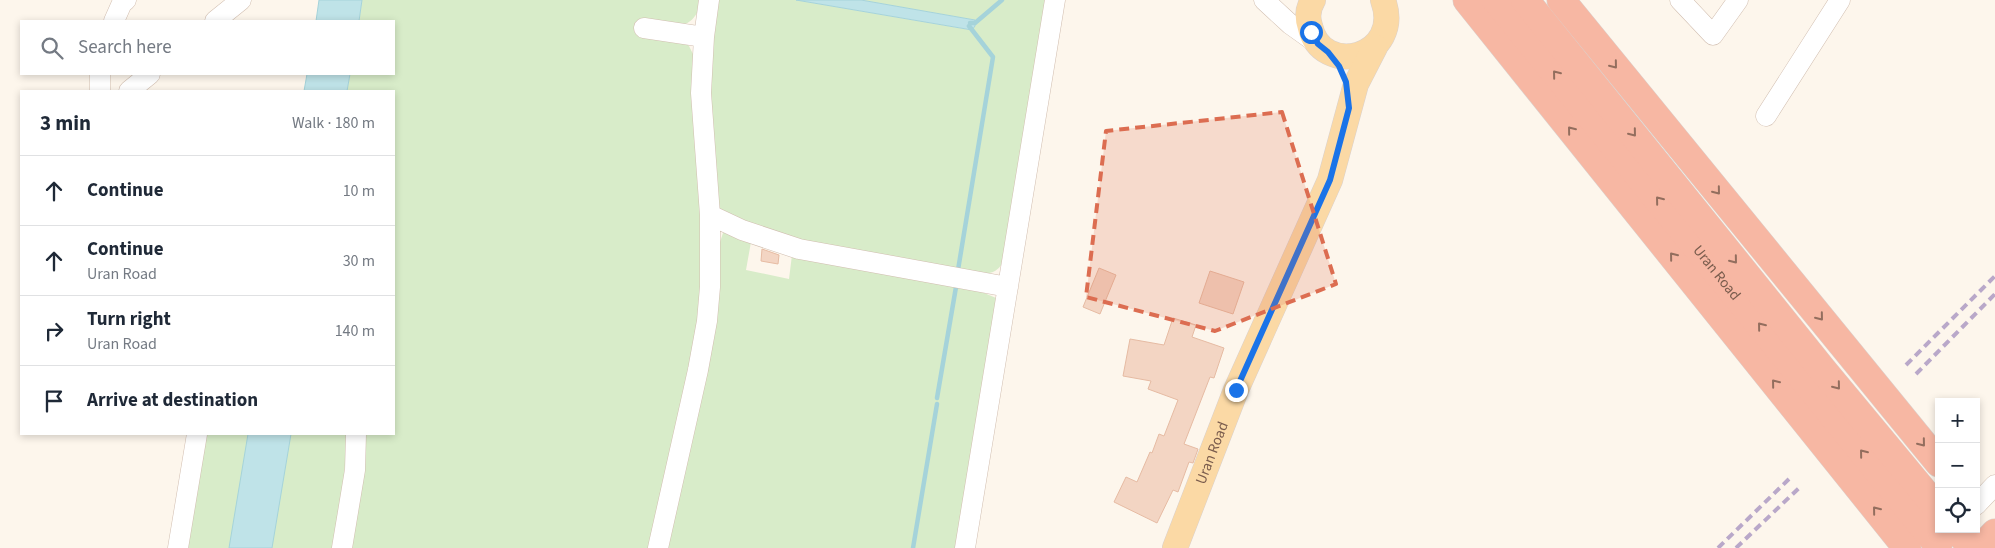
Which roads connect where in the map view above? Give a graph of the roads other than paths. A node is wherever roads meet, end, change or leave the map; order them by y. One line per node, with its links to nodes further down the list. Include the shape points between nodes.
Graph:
1 (126, 0): 15 (street)
2 (241, 0): 16 (street)
3 (709, 0): 18 (street)
4 (1055, 0): 28 (street)
5 (1264, 0): 20 (street)
6 (1312, 0): 20 (main road, Uran Road, via 1308,19 1311,32)
7 (1384, 0): 19 (main road, Uran Road, via 1387,25)
8 (1467, 0): 42 (highway, one-way to 8)
9 (1496, 0): 36 (highway, Uran Road, one-way to 9)
10 (1525, 0): 34 (highway, Uran Road, one-way to 34)
11 (1562, 0): 31 (highway, one-way to 31)
12 (1680, 0): 13 (street, via 1713,35)
13 (1738, 0)
14 (1840, 0): 26 (street)
15 (114, 20)
16 (216, 20)
17 (644, 28): 18 (street)
18 (704, 37): 27 (street, via 701,93)
19 (1374, 47): 20 (main road, via 1352,57 1340,56); 25 (main road, Uran Road, via 1356,84)
20 (1323, 48): 25 (main road, Uran Road, via 1339,66 1346,82)
21 (100, 75): 23 (street)
22 (149, 75): 24 (street)
23 (100, 90)
24 (130, 90)
25 (1349, 108): 41 (main road, Uran Road, via 1330,180 1236,390)
26 (1766, 116)
27 (710, 215): 28 (street, via 742,230 800,249); 39 (street, via 707,321)
28 (1008, 287): 40 (street)
29 (197, 435): 37 (street)
30 (356, 435): 38 (street, via 355,470)
31 (1935, 458)
32 (1995, 485): 33 (street)
33 (1980, 501)
34 (1935, 505)
35 (1995, 533): 44 (highway)
36 (1945, 538): 43 (highway, Uran Road)
37 (178, 548)
38 (342, 548)
39 (658, 548)
40 (965, 548)
41 (1175, 548)
42 (1907, 548)
43 (1974, 548)
44 (1981, 548)

